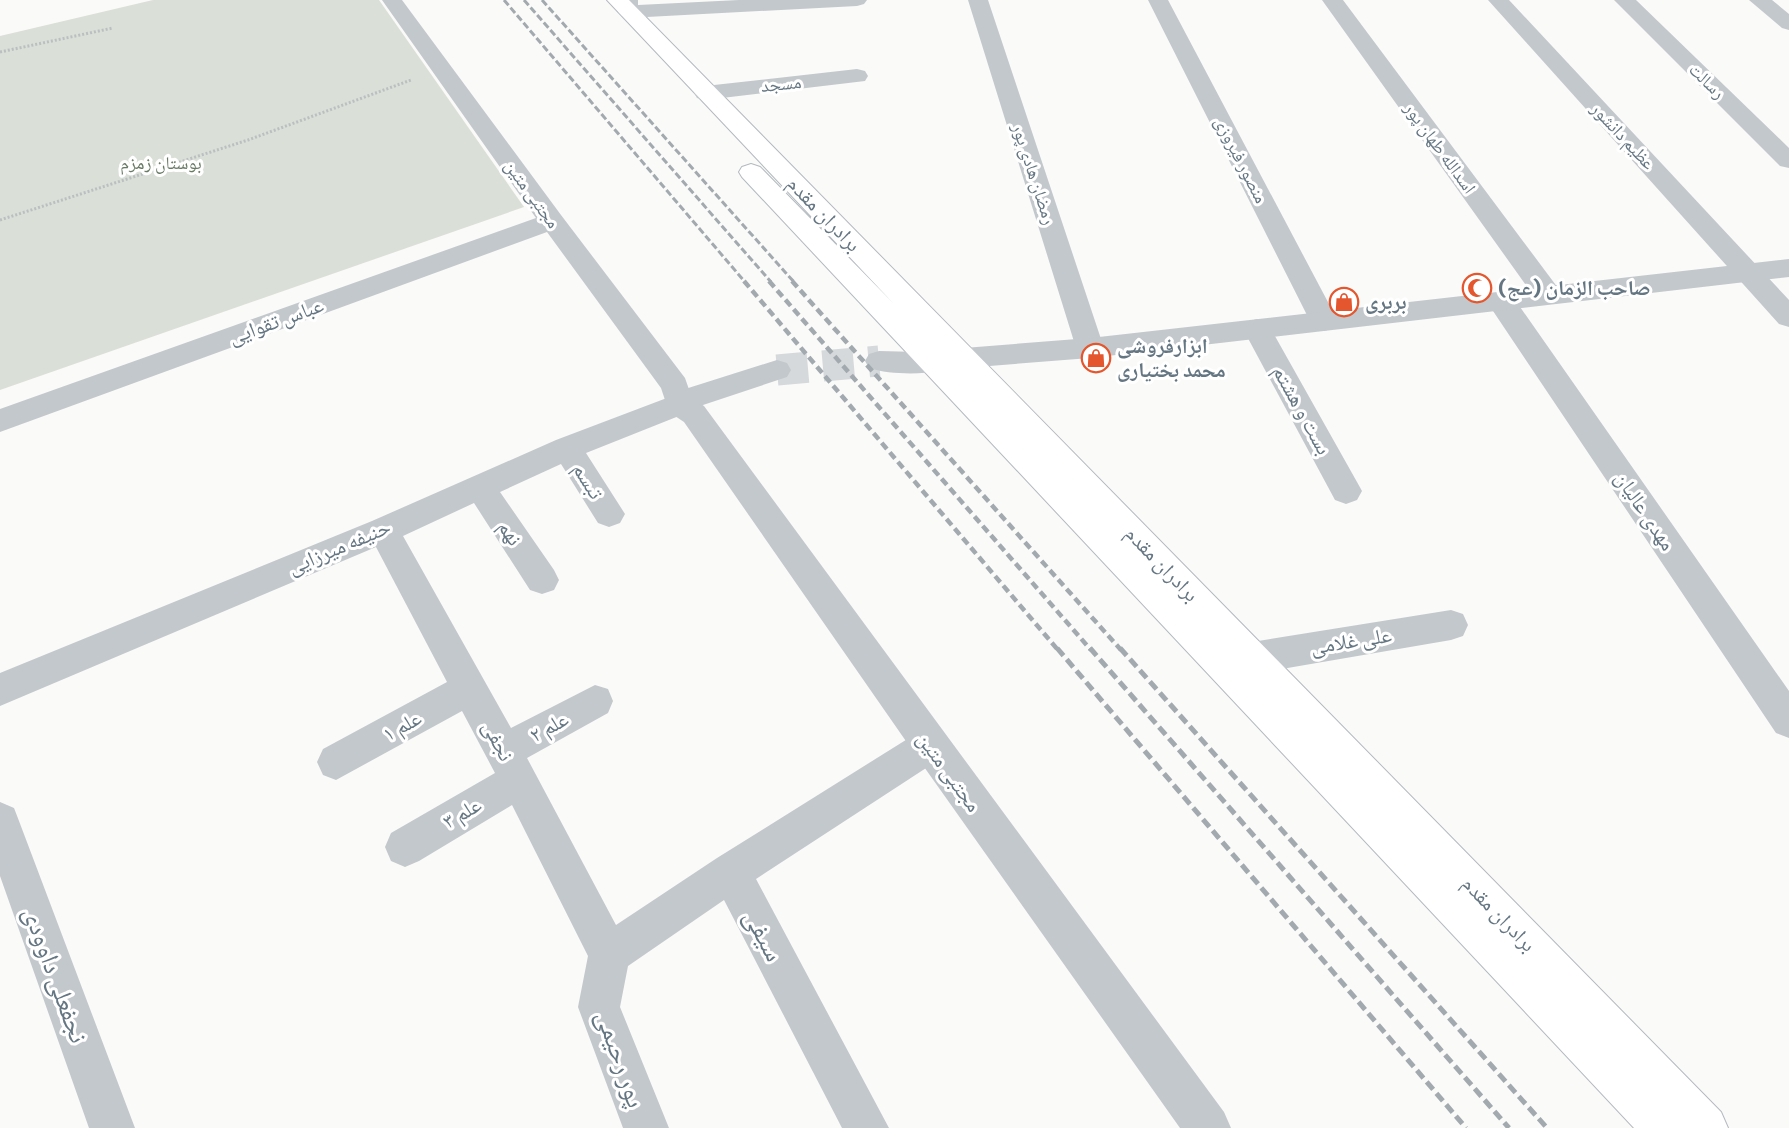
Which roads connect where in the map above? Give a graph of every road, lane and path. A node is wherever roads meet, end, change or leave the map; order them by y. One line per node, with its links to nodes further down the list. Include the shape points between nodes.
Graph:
1 (392, 0): 14 (street, مجتبی متین)
2 (591, 0): 28 (main road, برادران مقدم, via 679,98)
3 (857, 0): 10 (street)
4 (978, 0): 27 (street, رمضان هادی پور)
5 (1158, 0): 25 (street, منصور فیروزی)
6 (1332, 0): 22 (street, اسدالله طهان پور)
7 (1498, 0): 21 (street, عظیم دانشور)
8 (1624, 0): 17 (street, رسالت)
9 (1759, 0): 11 (street)
10 (624, 4): 16 (main road, برادران مقدم)
11 (1789, 24)
12 (112, 28): 13 (path)
13 (0, 52)
14 (442, 69): 18 (path, via 248,140); 19 (street, مجتبی متین)
15 (858, 76): 16 (street, مسجد)
16 (705, 93): 28 (main road, برادران مقدم)
17 (1789, 161)
18 (0, 220)
19 (552, 221): 31 (street, مجتبی متین); 32 (street, عباس تقوایی)
20 (1789, 268): 21 (street)
21 (1748, 273): 22 (street); 24 (street, عظیم دانشور)
22 (1548, 295): 23 (street)
23 (1501, 301): 25 (street); 44 (street, مهدی عالیان)
24 (1789, 317)
25 (1324, 321): 26 (street)
26 (1257, 329): 27 (street); 35 (street, بست و هشتم)
27 (1090, 348): 28 (street)
28 (948, 359): 29 (street); 40 (main road, برادران مقدم); 56 (main road, برادران مقدم)
29 (879, 361)
30 (777, 370): 31 (street, حنیفه میرزایی)
31 (685, 401): 33 (street, حنیفه میرزایی); 45 (street, مجتبی متین)
32 (0, 421)
33 (567, 448): 34 (street, حنیفه میرزایی); 36 (street, تبسم)
34 (479, 486): 37 (street, حنیفه میرزایی); 38 (street, نهم)
35 (1346, 491)
36 (609, 514)
37 (382, 530): 41 (street, نجفی); 42 (street, حنیفه میرزایی)
38 (542, 580)
39 (1450, 625): 40 (street, علی غلامی)
40 (1252, 657): 57 (main road, برادران مقدم)
41 (469, 688): 46 (street, علم ۱); 47 (street, نجفی)
42 (0, 690)
43 (595, 701): 47 (street, علم ۲)
44 (1789, 721)
45 (930, 745): 50 (street); 55 (street, مجتبی متین)
46 (336, 762)
47 (511, 766): 49 (street, علم ۳); 51 (street, نجفی)
48 (0, 821): 52 (street, نجفعلی داوودی)
49 (405, 847)
50 (731, 872): 51 (street); 54 (street, سیفی)
51 (609, 954): 53 (street, پور رحیمی, via 598,1007)
52 (112, 1128)
53 (646, 1128)
54 (866, 1128)
55 (1208, 1128)
56 (1665, 1128)
57 (1705, 1128)

